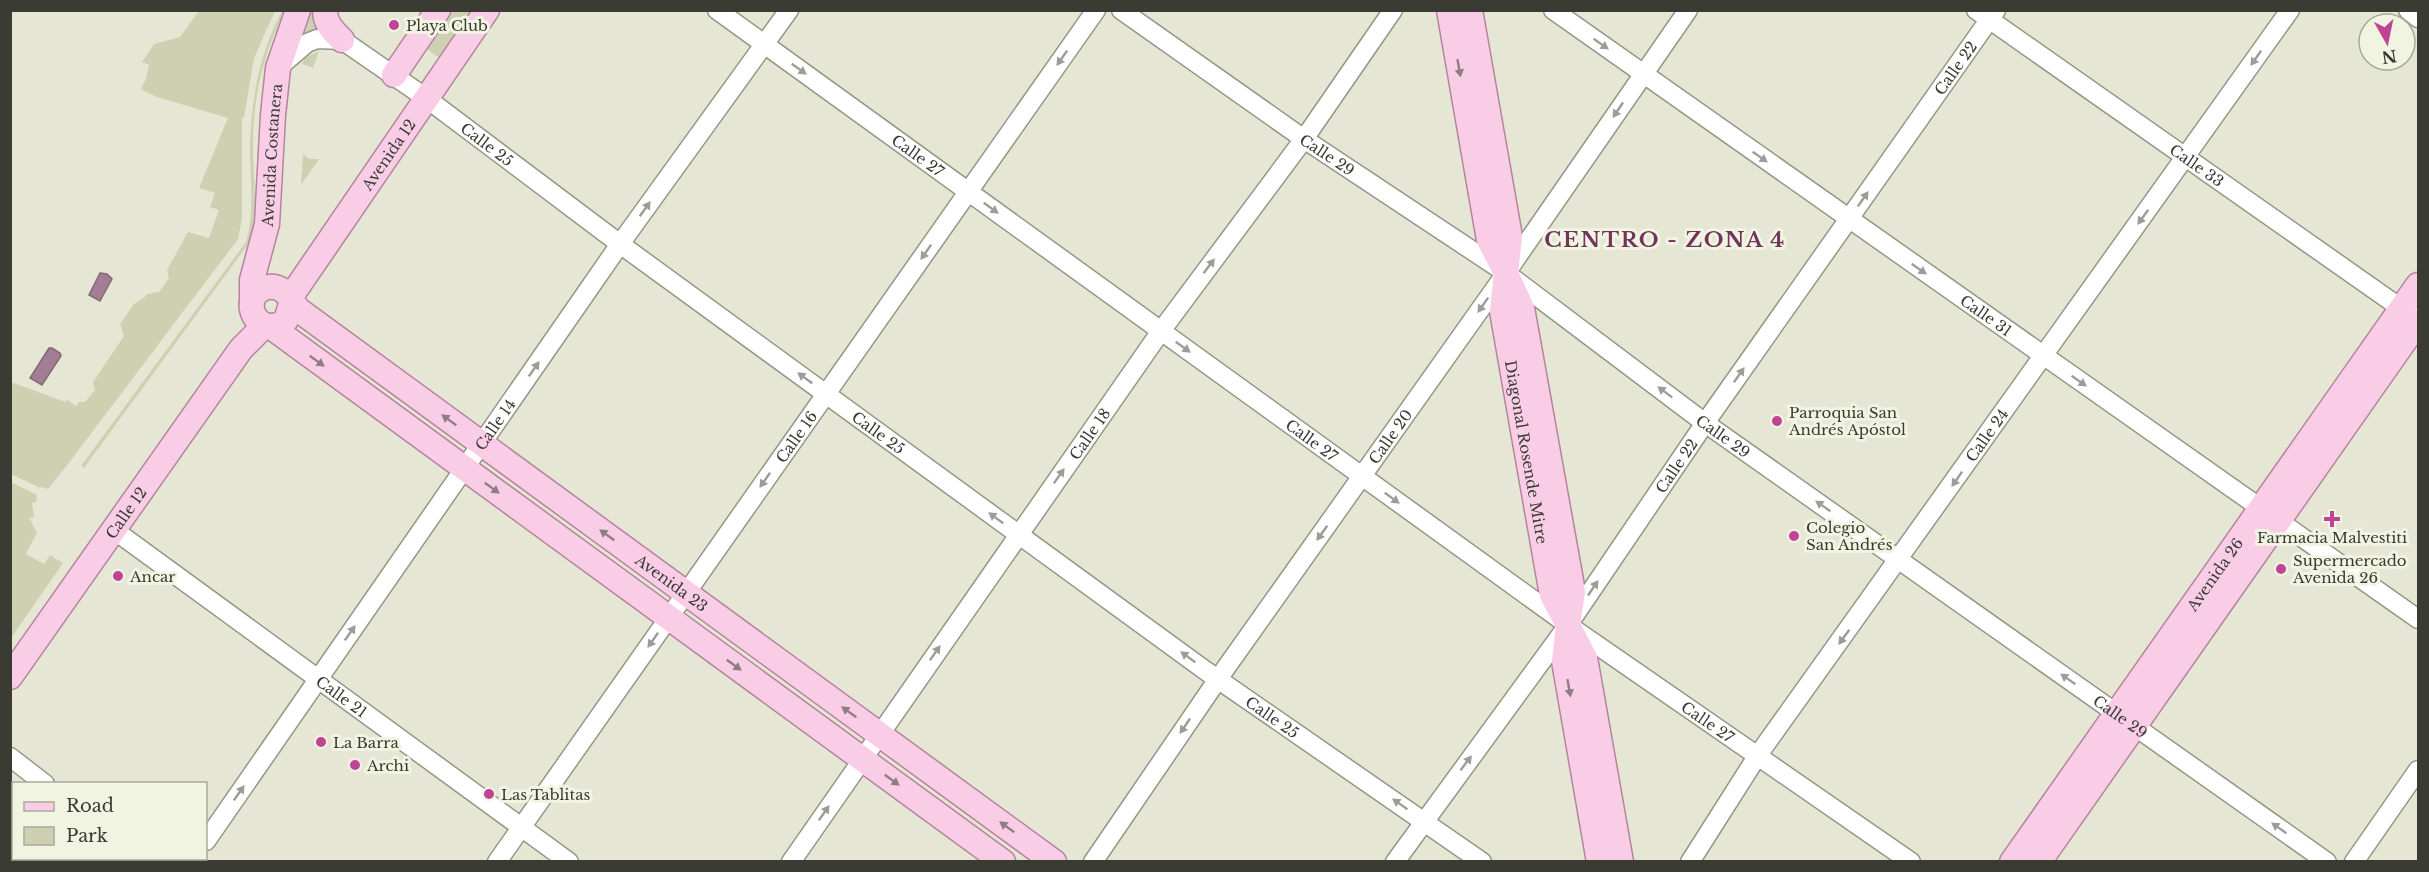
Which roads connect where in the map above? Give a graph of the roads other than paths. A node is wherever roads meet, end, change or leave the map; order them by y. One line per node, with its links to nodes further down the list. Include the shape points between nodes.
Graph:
1 (298, 10): 20 (main road, Avenida Costanera)
2 (325, 10): 18 (main road, via 326,21)
3 (438, 10): 22 (main road)
4 (487, 10): 23 (main road, Avenida 12)
5 (717, 10): 19 (street, Calle 27)
6 (789, 10): 19 (street, Calle 14)
7 (1096, 10): 26 (street, Calle 16, one-way to 26)
8 (1121, 10): 24 (street, Calle 29)
9 (1394, 10): 24 (street, Calle 18)
10 (1449, 10): 29 (main road, Diagonal Rosende Mitre, one-way to 29, via 1490,240)
11 (1470, 10): 29 (main road, via 1510,237)
12 (1553, 10): 21 (street, Calle 31, one-way to 21)
13 (1688, 10): 21 (street, Calle 20)
14 (2290, 10): 25 (street, Calle 24, one-way to 25)
15 (2408, 10): 17 (street)
16 (1988, 14): 25 (street, Calle 33); 27 (street, Calle 22, one-way to 16)
17 (2418, 18)
18 (342, 40): 20 (street, via 317,39 307,43); 22 (street, Calle 25)
19 (764, 44): 26 (street, Calle 27, one-way to 26); 28 (street, Calle 14, one-way to 19)
20 (278, 68): 32 (main road, Avenida Costanera, via 267,224 252,280)
21 (1643, 74): 27 (street, Calle 31, one-way to 27); 29 (street, Calle 20, one-way to 29)
22 (394, 75): 23 (street, Calle 25)
23 (426, 98): 28 (street, Calle 25); 31 (main road, Avenida 12)
24 (1304, 140): 29 (street, Calle 29); 34 (street, Calle 18, one-way to 24)
25 (2186, 158): 33 (street, Calle 33); 35 (street, Calle 24, one-way to 35)
26 (968, 192): 34 (street, Calle 27, one-way to 34); 36 (street, Calle 16, one-way to 36)
27 (1849, 219): 35 (street, Calle 31, one-way to 35); 37 (street, Calle 22, one-way to 27)
28 (620, 244): 36 (street, Calle 25, one-way to 28); 38 (street, Calle 14, one-way to 28)
29 (1506, 273): 37 (street, Calle 29, one-way to 29); 40 (street, Calle 20, one-way to 40); 48 (main road, Diagonal Rosende Mitre, via 1522,308 1573,592)
30 (2418, 285): 33 (main road, Avenida 26)
31 (290, 301): 32 (main road, via 286,320 277,326); 32 (main road, via 282,289 270,287 259,291); 38 (main road, Avenida 23, one-way to 31)
32 (260, 316): 39 (main road, Avenida 23, one-way to 39); 42 (main road, Calle 12)
33 (2413, 317): 41 (main road, Avenida 26)
34 (1161, 331): 40 (street, Calle 27, one-way to 40); 43 (street, Calle 18, one-way to 34)
35 (2044, 356): 41 (street, Calle 31, one-way to 41); 44 (street, Calle 24, one-way to 44)
36 (826, 394): 43 (street, Calle 25, one-way to 36); 45 (street, Calle 16, one-way to 45)
37 (1705, 423): 44 (street, Calle 29, one-way to 37); 48 (street, Calle 22, one-way to 37)
38 (482, 444): 39 (street, Calle 14); 45 (main road, Avenida 23, one-way to 38)
39 (465, 469): 46 (main road, Avenida 23, one-way to 46); 50 (street, Calle 14, one-way to 39)
40 (1362, 476): 48 (street, Calle 27, one-way to 48); 51 (street, Calle 20, one-way to 51)
41 (2269, 515): 47 (street, Calle 31); 52 (main road, Avenida 26)
42 (114, 530): 49 (main road, Calle 12); 50 (street, Calle 21)
43 (1018, 534): 51 (street, Calle 25, one-way to 43); 53 (street, Calle 18, one-way to 43)
44 (1900, 560): 52 (street, Calle 29, one-way to 44); 54 (street, Calle 24, one-way to 54)
45 (686, 593): 46 (street, Calle 16); 53 (main road, Avenida 23, one-way to 45)
46 (669, 617): 56 (main road, Avenida 23, one-way to 56); 60 (street, Calle 16, one-way to 60)
47 (2418, 620)
48 (1568, 625): 54 (street, Calle 27); 59 (street, Calle 22, one-way to 48); 70 (main road, Diagonal Rosende Mitre, one-way to 70, via 1564,661); 71 (main road, via 1584,658)
49 (10, 677)
50 (318, 678): 60 (street, Calle 21); 61 (street, Calle 14, one-way to 50)
51 (1218, 679): 59 (street, Calle 25, one-way to 51); 67 (street, Calle 20, one-way to 67)
52 (2126, 719): 74 (main road, Avenida 26); 75 (main road, Avenida 26); 76 (street, Calle 29, one-way to 52)
53 (879, 734): 56 (street, Calle 18); 66 (main road, Avenida 23, one-way to 53)
54 (1758, 755): 72 (street, Calle 24); 73 (street, Calle 27)
55 (10, 757): 58 (street)
56 (862, 759): 64 (street, Calle 18, one-way to 56); 65 (main road, Avenida 23, one-way to 65)
57 (2418, 770): 77 (street)
58 (44, 782)
59 (1423, 821): 68 (street, Calle 22); 69 (street, Calle 25)
60 (521, 826): 62 (street, Calle 16); 63 (street, Calle 21)
61 (207, 840)
62 (497, 861)
63 (570, 861)
64 (791, 861)
65 (1003, 861)
66 (1054, 861)
67 (1093, 861)
68 (1395, 861)
69 (1482, 861)
70 (1599, 861)
71 (1621, 861)
72 (1690, 861)
73 (1911, 861)
74 (2012, 861)
75 (2039, 861)
76 (2327, 861)
77 (2354, 861)

